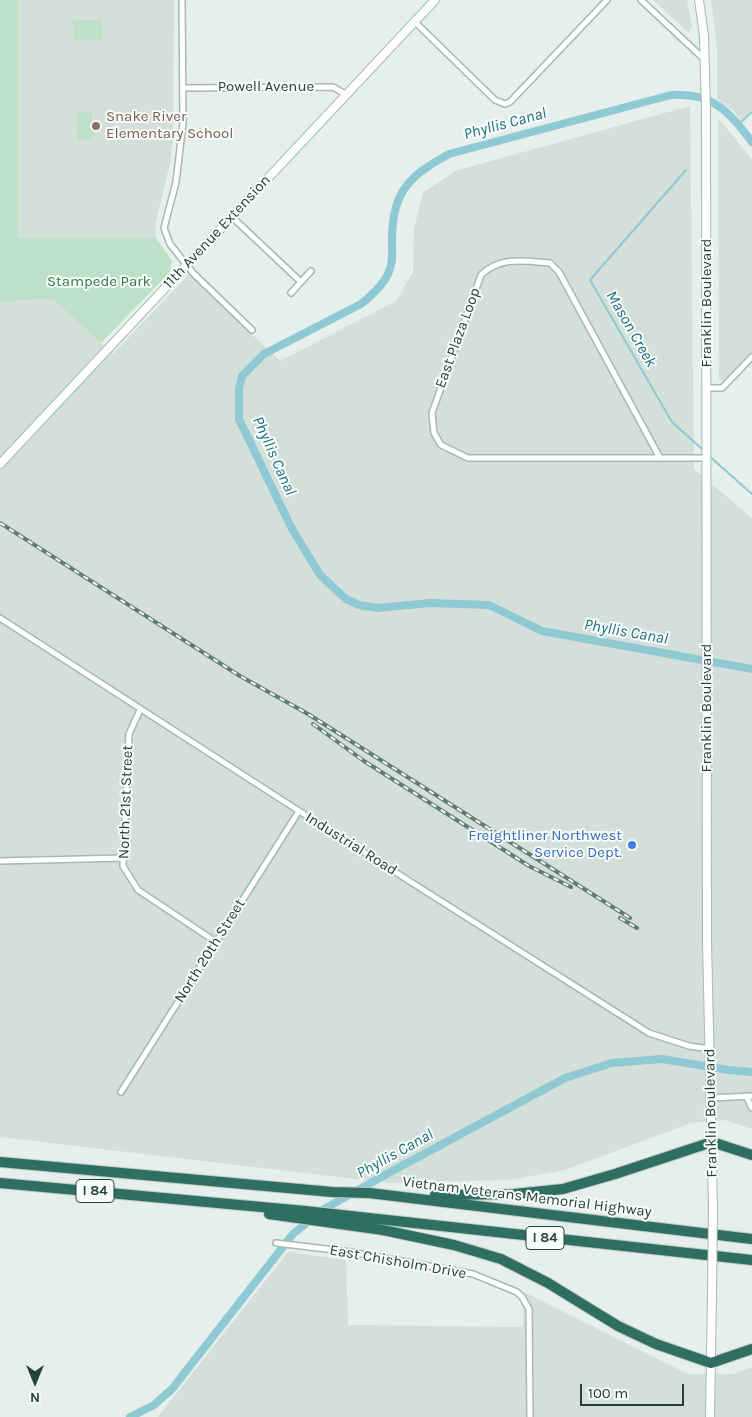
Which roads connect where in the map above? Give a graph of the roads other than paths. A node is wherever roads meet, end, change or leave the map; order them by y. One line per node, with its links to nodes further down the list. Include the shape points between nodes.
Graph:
1 (182, 0): 8 (street)
2 (435, 0): 6 (main road, 11th Avenue Extension)
3 (607, 0): 6 (street, via 505,104 495,100)
4 (641, 0): 7 (street)
5 (699, 0): 7 (main road, Franklin Boulevard)
6 (414, 22): 9 (main road, 11th Avenue Extension)
7 (705, 61): 17 (main road, Franklin Boulevard)
8 (183, 88): 9 (street, Powell Avenue, via 333,87); 11 (street, via 180,155 164,228 170,244)
9 (346, 95): 10 (main road, 11th Avenue Extension)
10 (232, 217): 11 (main road, 11th Avenue Extension); 13 (street)
11 (187, 264): 15 (street); 20 (main road, 11th Avenue Extension)
12 (311, 271): 13 (street)
13 (301, 282): 14 (street)
14 (291, 293)
15 (252, 330)
16 (752, 357): 17 (street, via 722,388)
17 (707, 388): 19 (main road, Franklin Boulevard)
18 (660, 458): 18 (street, East Plaza Loop, via 468,458 441,445 434,433 432,413 481,275 488,267 497,263 531,261 550,263 559,272); 19 (street, East Plaza Loop)
19 (707, 458): 27 (main road, Franklin Boulevard)
20 (0, 464)
21 (0, 618): 22 (street, Industrial Road)
22 (140, 710): 23 (street, Industrial Road); 24 (street, North 21st Street, via 129,734)
23 (298, 811): 26 (street, North 20th Street); 27 (street, Industrial Road, via 649,1033)
24 (123, 858): 25 (street); 26 (street, North 21st Street, via 123,866 138,890)
25 (0, 860)
26 (216, 942): 28 (street, North 20th Street)
27 (710, 1049): 30 (main road, Franklin Boulevard)
28 (121, 1092)
29 (749, 1096): 30 (street); 31 (street)
30 (711, 1098): 32 (main road, Franklin Boulevard)
31 (752, 1108)
32 (712, 1142): 33 (highway); 36 (highway, via 563,1189 514,1194); 42 (main road, Franklin Boulevard, bridge)
33 (752, 1155)
34 (0, 1162): 36 (highway, Vietnam Veterans Memorial Highway / I 84)
35 (0, 1183): 37 (highway, I 84)
36 (369, 1193): 38 (highway, Vietnam Veterans Memorial Highway / I 84)
37 (189, 1200): 40 (highway, I 84); 42 (highway, via 392,1232 501,1259 548,1283 618,1326 656,1344)
38 (752, 1238)
39 (276, 1242): 43 (street, East Chisholm Drive, via 473,1274 517,1292 528,1309)
40 (752, 1260)
41 (752, 1349): 42 (highway)
42 (710, 1363): 44 (main road, Franklin Boulevard)
43 (530, 1417)
44 (710, 1417)

